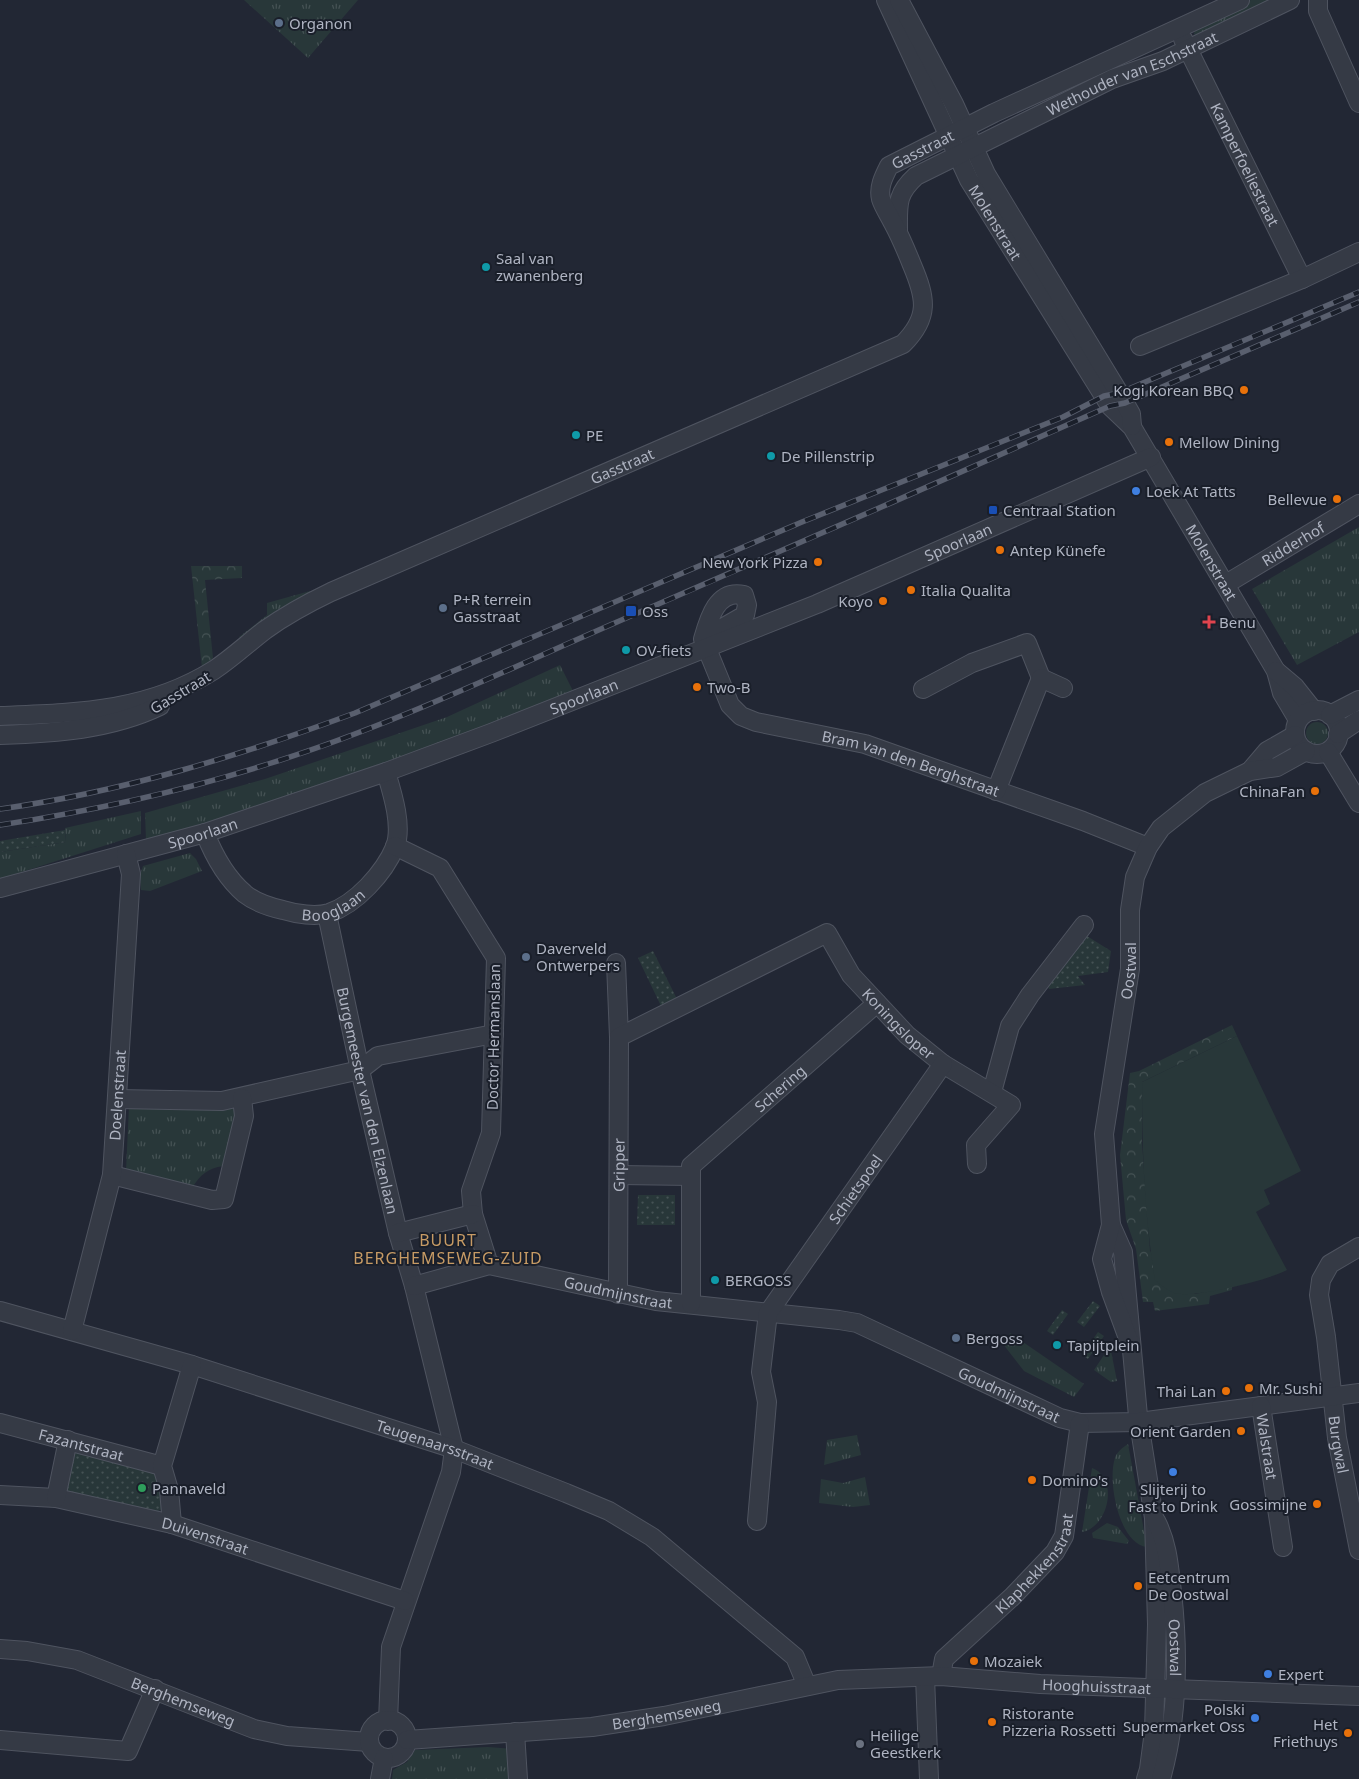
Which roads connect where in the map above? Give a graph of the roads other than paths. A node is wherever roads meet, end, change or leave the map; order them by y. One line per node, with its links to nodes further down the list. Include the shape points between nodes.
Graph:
1 (886, 0): 10 (street, Molenstraat)
2 (899, 0): 9 (street, Molenstraat)
3 (1240, 0): 6 (street, Wethouder van Eschstraat)
4 (1290, 0): 7 (street, Wethouder van Eschstraat)
5 (1318, 0): 8 (street, via 1318,11)
6 (1178, 30): 7 (street, Kamperfoeliestraat); 9 (street, Wethouder van Eschstraat, via 1070,77)
7 (1189, 49): 11 (street, Wethouder van Eschstraat, via 1112,79); 15 (street, Kamperfoeliestraat)
8 (1359, 103)
9 (965, 129): 10 (street, Gasstraat); 11 (street, Molenstraat)
10 (948, 137): 12 (street, Molenstraat); 13 (street, Gasstraat, via 889,166 881,182 881,198)
11 (973, 147): 12 (street, Gasstraat); 17 (street, Molenstraat, via 986,174 1122,398)
12 (957, 156): 13 (street, Gasstraat, via 916,176 904,186 898,198); 17 (street, Molenstraat, via 1110,406)
13 (898, 232): 30 (street, Gasstraat, via 921,285 924,300 921,320 902,344 331,592 285,616 207,674 168,692)
14 (1359, 252): 15 (street)
15 (1302, 279): 16 (street)
16 (1140, 346)
17 (1132, 427): 18 (street, Molenstraat)
18 (1150, 457): 20 (street, Molenstraat); 21 (street, Spoorlaan, via 817,604)
19 (1359, 504): 20 (street, Ridderhof)
20 (1226, 584): 22 (street, Molenstraat)
21 (705, 644): 39 (street, Spoorlaan); 40 (street, Bram van den Berghstraat, via 730,706 741,716 756,722 865,744)
22 (1276, 671): 27 (street, Molenstraat); 32 (street, Molenstraat)
23 (1041, 678): 24 (street); 25 (street, via 1027,643 972,663); 40 (street)
24 (1063, 688)
25 (923, 689)
26 (1359, 700): 27 (street)
27 (1322, 713): 32 (street, via 1308,712); 34 (street, via 1335,720)
28 (52, 714): 29 (street, Gasstraat); 30 (street, Gasstraat); 33 (street)
29 (0, 716)
30 (89, 720): 33 (street, Gasstraat)
31 (1359, 720): 34 (street)
32 (1297, 728): 36 (street, via 1297,742); 38 (street, Oostwal, via 1267,751)
33 (53, 733): 35 (street, Gasstraat)
34 (1338, 734): 37 (street)
35 (0, 735)
36 (1306, 751): 37 (street); 38 (street, Oostwal, via 1277,767)
37 (1328, 752): 41 (street)
38 (1250, 771): 44 (street, Oostwal, via 1205,793 1175,815)
39 (386, 772): 42 (street, Spoorlaan); 43 (street, via 395,802)
40 (996, 791): 44 (street, Bram van den Berghstraat, via 1091,823)
41 (1359, 803)
42 (205, 833): 45 (street, Spoorlaan); 47 (street, Booglaan, via 216,859 229,877 254,900 292,912)
43 (395, 846): 47 (street, Booglaan, via 378,874 358,897); 51 (street, Doctor Hermanslaan, via 440,868 496,958)
44 (1148, 847): 76 (street, Oostwal, via 1132,891 1130,969 1104,1134 1111,1225 1102,1260 1130,1341)
45 (126, 854): 46 (street, Spoorlaan); 57 (street, Doelenstraat, via 131,874)
46 (0, 888)
47 (328, 914): 54 (street, Burgemeester van den Elzenlaan)
48 (1084, 925): 55 (street, via 1010,1026)
49 (616, 963): 52 (street, Gripper)
50 (877, 1003): 52 (street, Koningsloper, via 851,975 827,933); 53 (street, Koningsloper, via 907,1035); 61 (street, Schering, via 691,1166)
51 (494, 1034): 54 (street, via 378,1056); 62 (street, Doctor Hermanslaan, via 491,1133 471,1191)
52 (619, 1037): 59 (street, Gripper)
53 (943, 1064): 55 (street, Koningsloper); 70 (street, Schietspoel)
54 (360, 1070): 56 (street); 63 (street, Burgemeester van den Elzenlaan)
55 (992, 1092): 58 (street, Koningsloper, via 1011,1105 976,1145)
56 (242, 1098): 57 (street, via 222,1101); 60 (street, via 244,1116 224,1199 212,1200)
57 (118, 1099): 60 (street, Doelenstraat)
58 (977, 1164)
59 (618, 1175): 61 (street); 67 (street, Gripper)
60 (112, 1176): 71 (street, Doelenstraat)
61 (691, 1176): 68 (street, Schering)
62 (473, 1214): 63 (street); 65 (street, Doctor Hermanslaan)
63 (398, 1233): 66 (street, Burgemeester van den Elzenlaan)
64 (1359, 1247): 74 (street, Burgwal, via 1330,1264 1321,1280 1318,1295)
65 (489, 1265): 66 (street, Goudmijnstraat); 67 (street, Goudmijnstraat)
66 (414, 1286): 80 (street, Burgemeester van den Elzenlaan)
67 (618, 1294): 68 (street, Goudmijnstraat)
68 (691, 1304): 70 (street, Goudmijnstraat)
69 (0, 1311): 71 (street, Teugenaarsstraat)
70 (768, 1313): 78 (street, Goudmijnstraat, via 801,1314 857,1323 1060,1418); 85 (street, via 761,1372 767,1402)
71 (72, 1331): 72 (street, Teugenaarsstraat)
72 (192, 1364): 80 (street, Teugenaarsstraat); 81 (street)
73 (1359, 1393): 74 (street, Walstraat)
74 (1332, 1396): 75 (street, Walstraat); 88 (street, Burgwal)
75 (1261, 1406): 76 (street, Walstraat); 87 (street, Walstraat)
76 (1138, 1422): 78 (street, Goudmijnstraat); 84 (street, Oostwal)
77 (0, 1423): 79 (street, Fazantstraat)
78 (1080, 1423): 91 (street, Klaphekkenstraat, via 1064,1536 1054,1552 1012,1597 944,1659)
79 (68, 1440): 81 (street, Fazantstraat); 83 (street)
80 (454, 1449): 89 (street, Burgemeester van den Elzenlaan, via 451,1472); 92 (street, Teugenaarsstraat, via 609,1511 652,1537 795,1657)
81 (162, 1466): 86 (street, via 169,1490)
82 (0, 1495): 83 (street, Duivenstraat)
83 (56, 1498): 86 (street, Duivenstraat)
84 (1154, 1518): 93 (street, Oostwal, via 1165,1540 1169,1562 1176,1622); 94 (street, Oostwal)
85 (757, 1521)
86 (172, 1524): 89 (street, Duivenstraat)
87 (1283, 1547)
88 (1359, 1550)
89 (405, 1600): 97 (street, Burgemeester van den Elzenlaan, via 391,1647)
90 (0, 1649): 95 (street, Berghemseweg, via 77,1660)
91 (933, 1677): 92 (street, Berghemseweg, via 838,1680); 94 (street, Hooghuisstraat); 105 (street)
92 (807, 1686): 98 (street, Berghemseweg, via 664,1716 592,1727)
93 (1176, 1687): 94 (street, Hooghuisstraat); 96 (street, Hooghuisstraat); 107 (street, Oostwal, via 1169,1750)
94 (1155, 1688): 106 (street, Oostwal, via 1154,1731)
95 (154, 1689): 99 (street, via 128,1751); 101 (street, Berghemseweg, via 254,1729 287,1736)
96 (1359, 1696)
97 (388, 1721): 100 (street, via 401,1726); 101 (street, via 373,1727)
98 (514, 1732): 100 (street, Berghemseweg); 104 (street)
99 (0, 1740)
100 (407, 1740): 102 (street, via 400,1754)
101 (369, 1742): 102 (street, via 377,1755)
102 (384, 1758): 103 (street)
103 (380, 1779)
104 (518, 1779)
105 (929, 1779)
106 (1146, 1779)
107 (1160, 1779)

